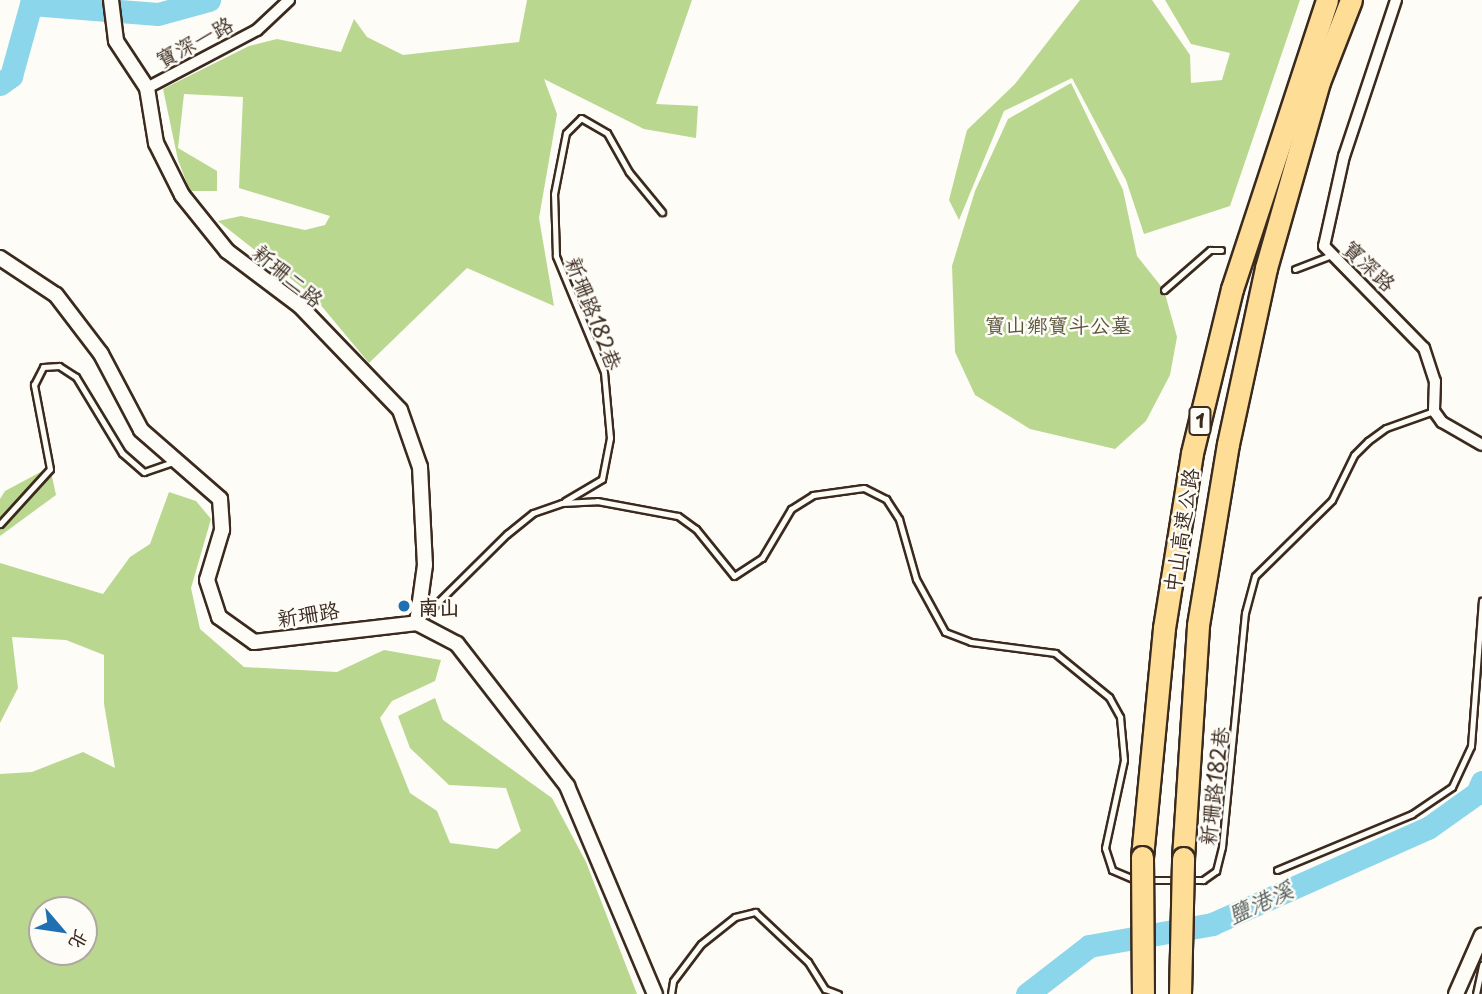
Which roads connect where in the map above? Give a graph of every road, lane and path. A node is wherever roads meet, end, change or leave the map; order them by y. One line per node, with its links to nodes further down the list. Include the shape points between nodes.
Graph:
1 (111, 0): 6 (street, 新珊二路, via 116,41)
2 (289, 0): 6 (street, 寶深一路, via 257,30)
3 (1327, 0): 26 (highway, 中山高速公路 / 1, bridge, via 1231,289 1192,453 1164,628 1142,858)
4 (1351, 0): 27 (highway, 中山高速公路 / 1, bridge, via 1319,82 1266,268 1228,444 1198,625 1183,858)
5 (1396, 0): 9 (street, 寶深路, via 1327,216 1323,237)
6 (147, 88): 19 (street, 新珊二路, via 164,167 203,222 247,269 300,306 401,410 420,467 425,565)
7 (662, 212): 16 (lane, 新珊路182巷, via 629,172 607,133 581,118 566,133 554,194 556,256 604,372 610,438 602,479)
8 (1222, 250): 12 (lane, via 1210,250)
9 (1329, 256): 11 (lane); 13 (street, 寶深路, via 1424,348 1435,381)
10 (0, 258): 15 (street, 新珊路, via 56,295 101,354 141,430)
11 (1295, 269)
12 (1164, 290)
13 (1434, 411): 14 (street, via 1442,422); 16 (lane, 新珊路182巷, via 1386,428 1368,441 1354,455 1332,500 1255,576 1245,613 1223,847 1216,871 1203,880 1126,880 1112,870 1105,848 1124,760 1119,717 1109,697 1055,653 971,642 945,632 924,598 899,519 886,499 864,488 813,495 792,509 762,558 734,576 696,529 678,516 597,500)
14 (1482, 444)
15 (173, 462): 17 (lane, via 144,472 122,453 76,377 59,366 43,367 34,385 50,469); 19 (street, 新珊路, via 220,499 222,530 207,580 219,617 254,642)
16 (562, 503): 19 (lane, 新珊路182巷, via 533,513 516,527)
17 (0, 524)
18 (1482, 600): 20 (lane, via 1471,746 1452,787 1412,814)
19 (417, 623): 23 (street, via 457,644 567,786)
20 (1277, 870)
21 (1482, 935): 28 (street)
22 (1482, 965): 29 (lane)
23 (655, 994)
24 (671, 994): 25 (lane, via 673,981 701,944 735,917 755,912 808,962 825,989)
25 (838, 994)
26 (1143, 994)
27 (1180, 994)
28 (1456, 994)
29 (1476, 994)

